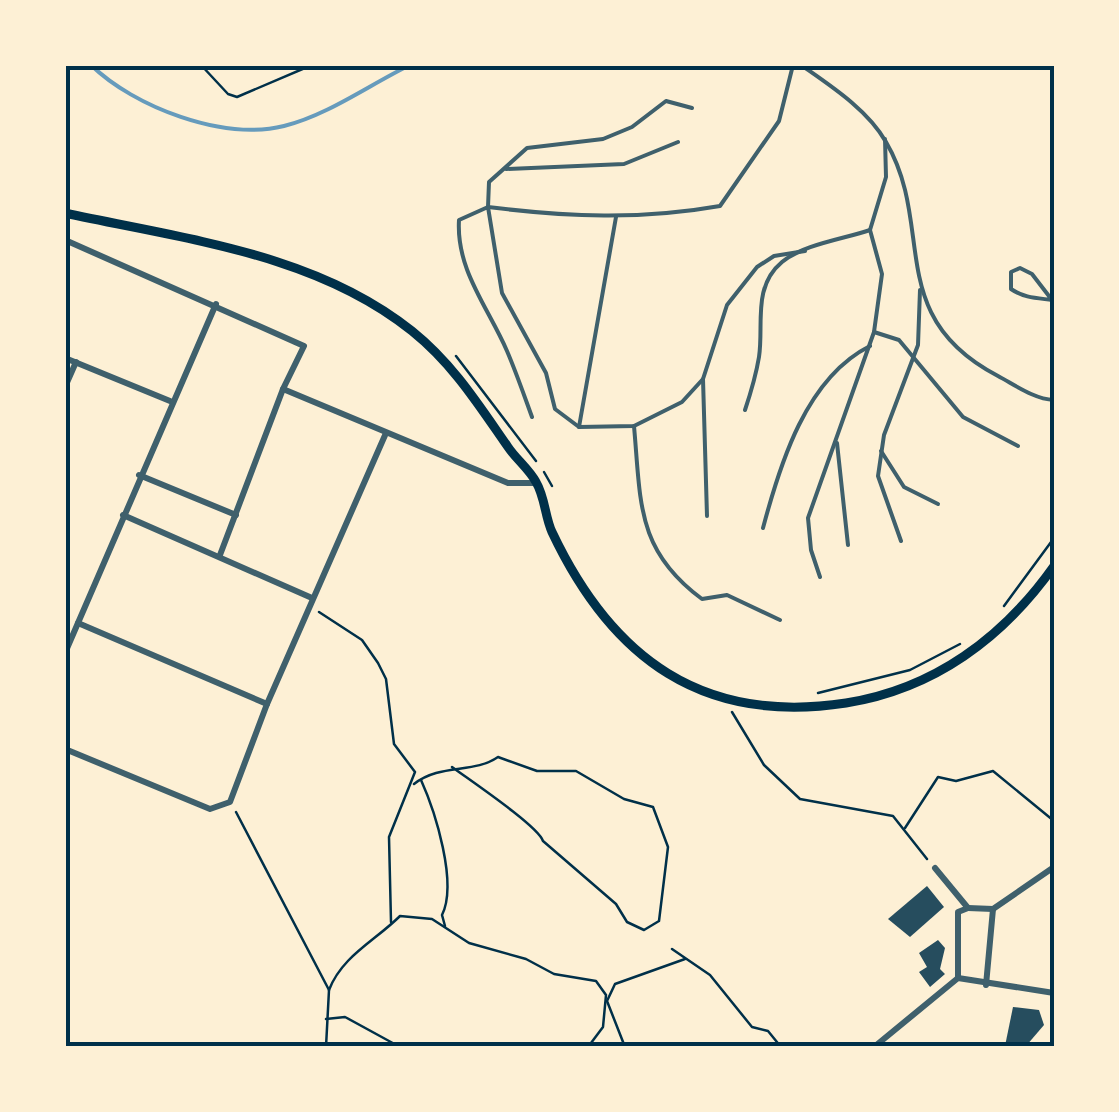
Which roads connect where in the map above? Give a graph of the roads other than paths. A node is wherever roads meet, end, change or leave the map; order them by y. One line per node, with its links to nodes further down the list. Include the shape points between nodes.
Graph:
1 (793, 65): 9 (lane, via 779,121 720,206)
2 (801, 65): 4 (lane)
3 (692, 108): 6 (lane, via 666,100 603,139 527,148)
4 (885, 139): 10 (lane, via 886,178); 13 (lane, via 904,192)
5 (678, 142): 6 (lane, via 624,164)
6 (506, 169): 7 (lane, via 490,182)
7 (488, 207): 9 (lane); 27 (lane, via 459,220 458,241); 29 (lane, via 502,293 546,372 555,410)
8 (65, 213): 35 (main road, via 293,266 360,296 454,370)
9 (616, 216): 29 (lane)
10 (870, 230): 12 (lane); 16 (lane, via 882,274)
11 (65, 240): 15 (street)
12 (805, 250): 21 (lane, via 774,256 738,289); 26 (lane, via 782,262 769,280 757,316 760,352)
13 (921, 285): 18 (lane); 24 (lane, via 938,328 953,344 991,373)
14 (1053, 300): 14 (lane, via 1032,274 1012,272 1012,289 1020,295)
15 (216, 304): 23 (street, via 304,346); 25 (street)
16 (874, 332): 17 (lane); 18 (lane, via 899,340)
17 (870, 346): 31 (lane); 40 (lane, via 832,375 811,407 781,462)
18 (914, 356): 32 (lane, via 963,417); 33 (lane)
19 (65, 358): 20 (street)
20 (76, 362): 22 (street); 25 (street)
21 (703, 379): 28 (lane, via 682,402); 39 (lane)
22 (65, 388)
23 (283, 389): 30 (street); 38 (street)
24 (1054, 400)
25 (171, 401): 34 (street)
26 (746, 410)
27 (532, 417)
28 (634, 426): 29 (lane); 47 (lane, via 650,541 672,576 702,599 726,595)
29 (579, 428)
30 (386, 433): 35 (street, via 508,483); 46 (street)
31 (837, 443): 42 (lane); 45 (lane, via 808,518)
32 (1018, 446)
33 (881, 450): 36 (lane, via 904,487); 41 (lane, via 878,476)
34 (140, 474): 37 (street); 38 (street)
35 (537, 483): 44 (main road, via 550,530 622,639 673,679 725,700 826,706 900,690 966,657 1010,620)
36 (938, 504)
37 (123, 515): 43 (street); 48 (street)
38 (236, 515): 43 (street)
39 (707, 516)
40 (764, 528)
41 (901, 541)
42 (848, 545)
43 (220, 555): 46 (street)
44 (1054, 566)
45 (820, 577)
46 (312, 598): 50 (street)
47 (780, 620)
48 (78, 624): 49 (street); 50 (street)
49 (65, 653)
50 (267, 704): 51 (street, via 230,802 210,809)
51 (65, 749)
52 (934, 868): 54 (street)
53 (1054, 868): 55 (street)
54 (968, 908): 55 (street); 56 (street, via 958,912)
55 (993, 909): 57 (street)
56 (958, 978): 57 (street); 59 (street)
57 (986, 985): 58 (street)
58 (1054, 994)
59 (874, 1047)

